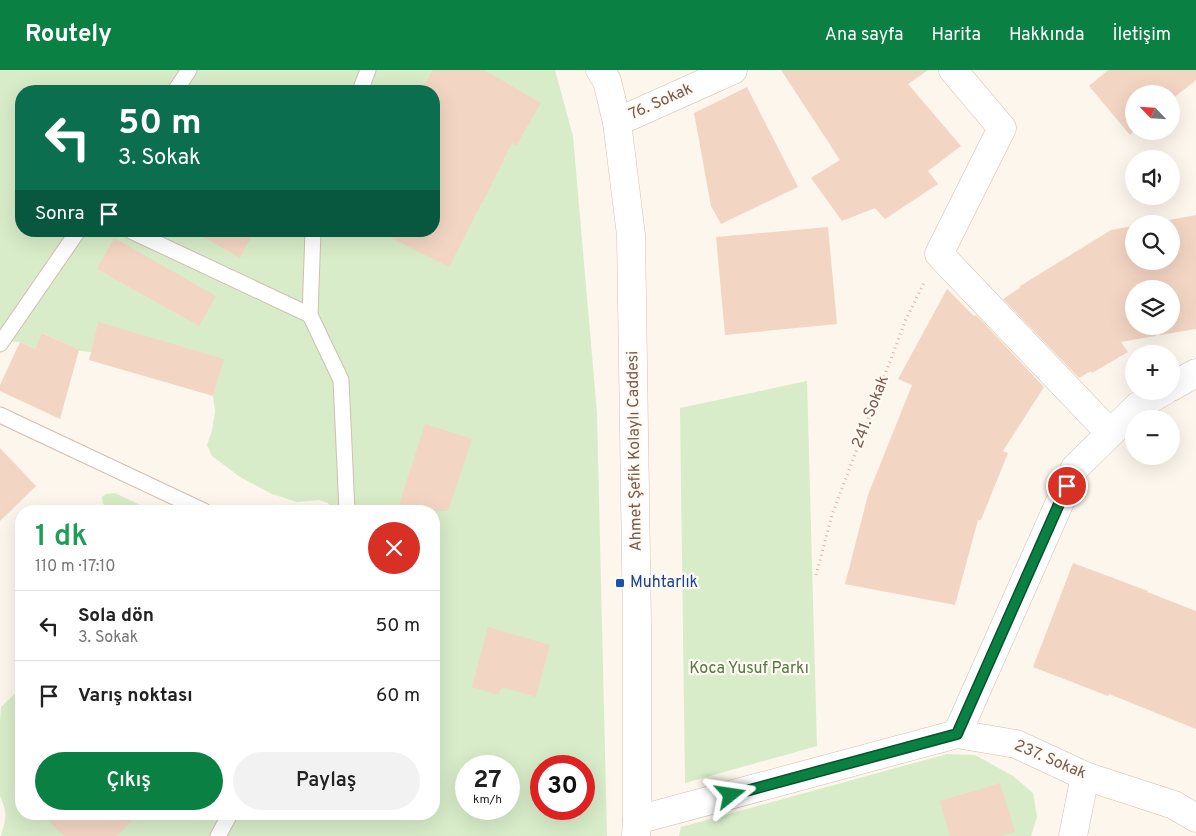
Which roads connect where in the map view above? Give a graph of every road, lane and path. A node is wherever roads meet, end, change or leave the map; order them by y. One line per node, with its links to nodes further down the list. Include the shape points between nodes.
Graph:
1 (189, 70): 6 (lane)
2 (368, 70): 7 (lane)
3 (600, 70): 8 (street, Ahmet Şefik Kolaylı Caddesi, via 607,81)
4 (733, 70): 8 (street, 76. Sokak)
5 (953, 70): 12 (street, via 1002,128)
6 (179, 85)
7 (362, 85)
8 (617, 122): 27 (street, Ahmet Şefik Kolaylı Caddesi, via 631,236)
9 (74, 237): 14 (lane)
10 (144, 237): 13 (lane)
11 (313, 237): 13 (lane)
12 (939, 254): 19 (street); 22 (path, 241. Sokak, via 906,319 832,515)
13 (310, 315): 21 (lane, via 341,380)
14 (0, 344)
15 (1196, 373): 16 (street)
16 (1180, 382)
17 (1148, 400): 19 (street)
18 (0, 415): 20 (lane)
19 (1110, 433): 23 (street, via 1075,468)
20 (191, 505)
21 (348, 505)
22 (816, 575)
23 (957, 734): 24 (street, 237. Sokak, via 1016,744); 27 (street, 237. Sokak)
24 (1085, 776): 25 (street, 237. Sokak, via 1174,805); 29 (street)
25 (1196, 818)
26 (227, 820): 28 (lane)
27 (637, 828)
28 (218, 836)
29 (1073, 836)

